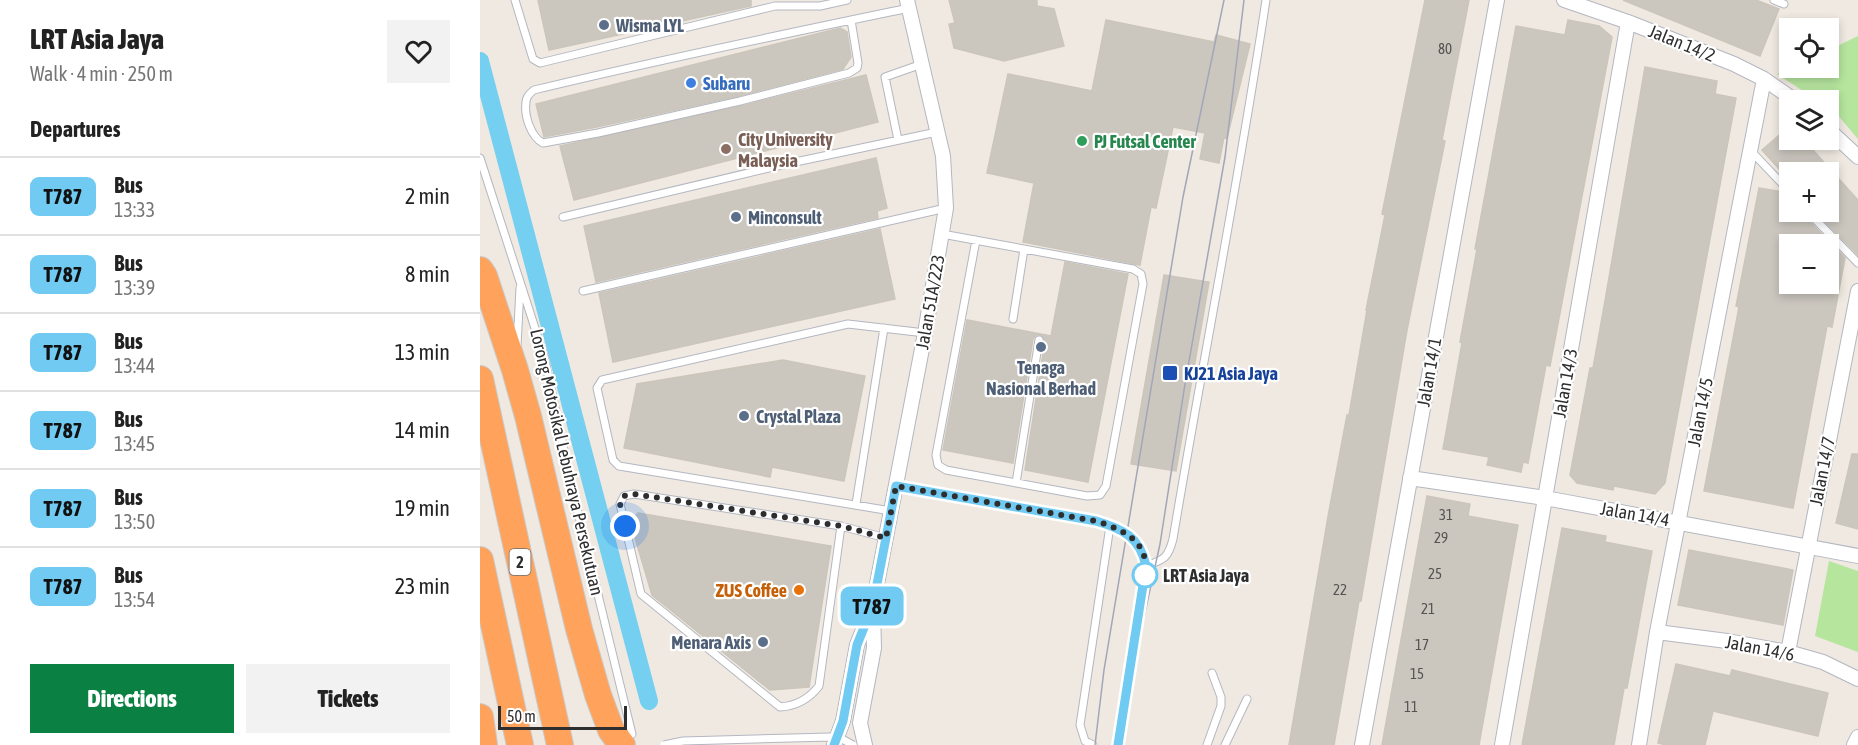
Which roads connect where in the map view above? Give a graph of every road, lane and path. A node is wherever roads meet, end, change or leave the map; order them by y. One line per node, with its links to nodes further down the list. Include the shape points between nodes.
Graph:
1 (515, 0): 7 (lane, via 533,59 540,63 775,6)
2 (847, 0): 7 (lane)
3 (1266, 0): 52 (lane, via 1173,539 1164,560)
4 (1497, 0): 39 (street, Jalan 14/1)
5 (1564, 0): 11 (street, Jalan 14/2)
6 (1774, 0): 9 (lane)
7 (819, 3)
8 (908, 4): 10 (lane); 12 (street, Jalan 51A/223)
9 (1784, 4)
10 (851, 20): 10 (lane, via 858,63 849,74 598,133 543,142 532,134 525,102 534,90)
11 (1628, 22): 13 (street, Jalan 14/2); 42 (street, Jalan 14/3)
12 (922, 64): 15 (street, Jalan 51A/223); 17 (lane, via 885,77)
13 (1764, 79): 14 (street, Jalan 14/2); 18 (street, Jalan 14/5)
14 (1780, 90)
15 (937, 132): 17 (lane); 22 (street, Jalan 51A/223, via 943,156)
16 (1839, 139): 19 (street)
17 (898, 140): 23 (lane)
18 (1751, 151): 21 (lane); 45 (street, Jalan 14/5)
19 (1858, 157)
20 (480, 158): 30 (lane, Lorong Motosikal Lebuhraya Persekutuan)
21 (1779, 180)
22 (946, 208): 25 (street, Jalan 51A/223); 31 (lane)
23 (563, 217)
24 (1818, 222): 28 (lane)
25 (942, 234): 26 (lane); 35 (street, Jalan 51A/223)
26 (976, 240): 27 (lane); 40 (lane, via 936,460 946,470)
27 (1024, 249): 33 (lane); 40 (lane, via 1133,269 1141,274 1143,284 1104,491 1091,497)
28 (1858, 263)
29 (480, 270): 37 (highway)
30 (520, 282): 37 (lane); 61 (lane, Lorong Motosikal Lebuhraya Persekutuan, via 544,356)
31 (583, 291)
32 (1858, 291): 49 (street, Jalan 14/7)
33 (1013, 319)
34 (884, 328): 35 (lane); 43 (lane); 43 (lane, via 848,324 602,380 597,388 613,460 619,466)
35 (925, 333): 41 (street, Jalan 51A/223)
36 (1039, 340): 40 (lane)
37 (515, 370): 61 (highway, via 582,640 611,729)
38 (480, 380): 65 (highway, 2)
39 (1410, 478): 42 (street, Jalan 14/4); 73 (street, Jalan 14/1)
40 (1016, 483)
41 (896, 486): 44 (street, Jalan 51A/223); 47 (lane)
42 (1545, 498): 45 (street, Jalan 14/4); 74 (street, Jalan 14/3)
43 (856, 504): 44 (lane)
44 (891, 511): 48 (street, Jalan 51A/223)
45 (1678, 522): 49 (street, Jalan 14/4); 54 (street, Jalan 14/5)
46 (841, 526): 46 (lane, via 819,686 811,696 780,707 641,594 620,504 624,496 634,494); 48 (lane)
47 (1110, 526): 52 (lane, via 1130,535 1144,554); 70 (lane, via 1080,725 1085,741)
48 (886, 538): 53 (street, Jalan 51A/223)
49 (1807, 547): 50 (street, Jalan 14/4); 55 (street, Jalan 14/7)
50 (1858, 556)
51 (480, 560): 64 (highway, 2)
52 (1146, 566): 71 (lane)
53 (873, 605): 67 (street, Jalan 51A/223, via 857,645 843,721); 69 (street, Jalan 51A/223, via 874,648 860,723)
54 (1657, 632): 55 (street, Jalan 14/6); 75 (street, Jalan 14/5)
55 (1788, 652): 57 (street, Jalan 14/6, via 1823,662)
56 (1212, 673): 62 (lane, via 1221,706)
57 (1858, 680)
58 (1247, 699): 72 (lane)
59 (480, 719): 63 (highway)
60 (1858, 737): 76 (street)
61 (627, 740)
62 (1210, 744)
63 (484, 745)
64 (520, 745)
65 (560, 745)
66 (664, 745): 68 (lane, bridge, via 683,741 830,737)
67 (834, 745)
68 (853, 745)
69 (865, 745)
70 (1093, 745)
71 (1119, 745)
72 (1225, 745)
73 (1362, 745)
74 (1502, 745)
75 (1639, 745)
76 (1854, 745)

